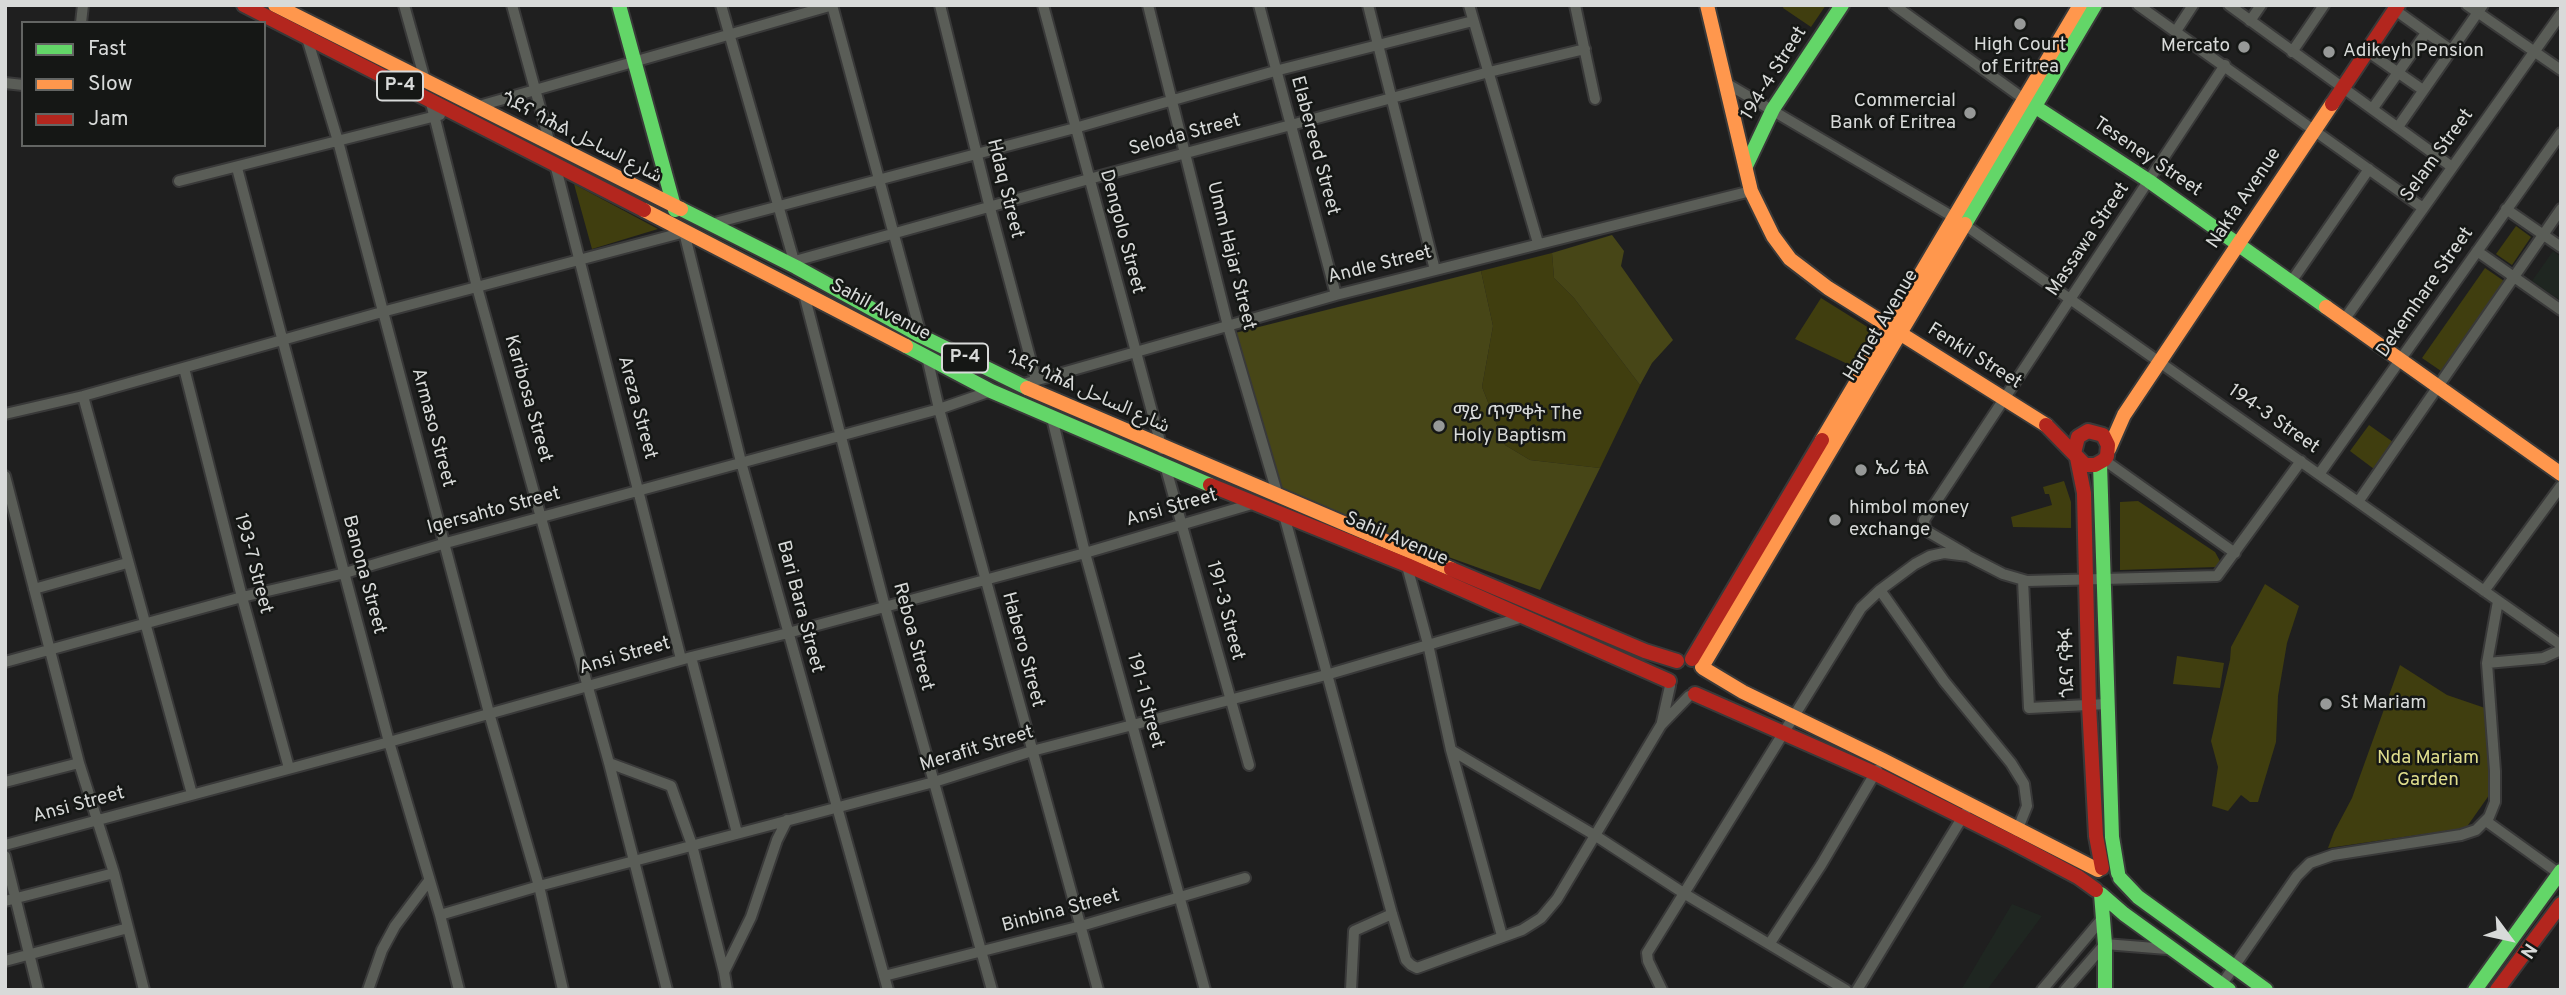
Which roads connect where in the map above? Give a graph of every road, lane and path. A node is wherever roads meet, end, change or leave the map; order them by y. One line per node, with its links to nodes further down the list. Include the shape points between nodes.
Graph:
1 (244, 5): 35 (main road, Sahil Avenue / P-4)
2 (275, 5): 28 (main road, ጎደና ሳሕል شارع الساحل / P-4)
3 (404, 5): 48 (street, Karibosa Street)
4 (512, 5): 51 (street, Areza Street)
5 (619, 5): 42 (main road)
6 (721, 5): 34 (street, Reboa Street)
7 (833, 5): 34 (street); 77 (street, Habero Street)
8 (940, 5): 70 (street, Hdaq Street)
9 (1044, 5): 65 (street, Dengolo Street)
10 (1148, 5): 53 (street, Umm Hajar Street)
11 (1259, 5): 45 (street, Elabereed Street)
12 (1368, 5): 36 (street)
13 (1469, 5): 30 (street)
14 (1575, 5): 37 (street)
15 (1707, 5): 49 (main road, Fenkil Street)
16 (1842, 5): 60 (main road, 194-4 Street)
17 (1894, 5): 57 (street)
18 (2080, 5): 57 (main road, Harnet Avenue)
19 (2095, 5): 57 (main road, Harnet Avenue)
20 (2138, 5): 32 (street)
21 (2193, 5): 32 (street)
22 (2229, 5): 31 (street)
23 (2261, 5): 31 (street)
24 (2324, 5): 40 (street)
25 (2467, 5): 27 (street)
26 (2397, 8): 33 (street); 39 (main road, Nakfa Avenue)
27 (2480, 9): 38 (street); 41 (street)
28 (300, 12): 35 (street, Armaso Street); 48 (main road, ጎደና ሳሕል شارع الساحل / P-4)
29 (2561, 14): 41 (street, Selam Street)
30 (1474, 21): 36 (street); 46 (street)
31 (2250, 21): 40 (street)
32 (2176, 31): 43 (street)
33 (2426, 33): 38 (street); 47 (street)
34 (728, 34): 42 (street); 82 (street, Reboa Street)
35 (307, 39): 56 (main road, Sahil Avenue / P-4); 68 (street, Armaso Street)
36 (1378, 44): 45 (street); 54 (street)
37 (1585, 49): 46 (street, Seloda Street); 55 (street)
38 (2451, 50): 52 (street)
39 (2367, 51): 47 (street); 50 (main road, Nakfa Avenue)
40 (2292, 52): 50 (street)
41 (2534, 52): 44 (street); 74 (street, Selam Street)
42 (633, 61): 51 (street); 83 (main road)
43 (2225, 65): 66 (street); 80 (street, Massawa Street)
44 (2561, 70)
45 (1275, 71): 53 (street); 63 (street, Elabereed Street)
46 (1489, 72): 54 (street, Seloda Street); 93 (street)
47 (2398, 73): 52 (street); 59 (street)
48 (425, 80): 56 (street, Karibosa Street); 58 (main road, ጎደና ሳሕል شارع الساحل / P-4)
49 (1724, 82): 60 (street, 194-3 Street); 72 (main road, Fenkil Street)
50 (2344, 86): 59 (street); 66 (main road, Nakfa Avenue)
51 (535, 89): 58 (street); 69 (street, Areza Street)
52 (2423, 90): 64 (street)
53 (1173, 99): 65 (street); 71 (street, Umm Hajar Street)
54 (1391, 99): 63 (street, Seloda Street); 99 (street)
55 (1595, 99)
56 (430, 102): 61 (main road, Sahil Avenue / P-4); 62 (street, Karibosa Street)
57 (2029, 102): 80 (main road, Teseney Street); 88 (main road, Harnet Avenue)
58 (475, 107): 61 (street); 69 (main road, ጎደና ሳሕል شارع الساحل / P-4)
59 (2373, 108): 64 (street)
60 (1773, 109): 72 (main road, 194-4 Street); 88 (street, 194-3 Street)
61 (452, 113): 62 (street); 73 (main road, Sahil Avenue / P-4)
62 (434, 117): 68 (street); 102 (street, Karibosa Street)
63 (1290, 125): 71 (street, Seloda Street); 104 (street, Elabereed Street)
64 (2398, 127): 74 (street)
65 (1075, 128): 70 (street); 78 (street, Dengolo Street)
66 (2315, 130): 76 (street); 94 (main road, Nakfa Avenue)
67 (2561, 133): 86 (street, Dekemhare Street)
68 (338, 141): 75 (street); 107 (street, Armaso Street)
69 (550, 145): 73 (street, Areza Street); 83 (main road, ጎደና ሳሕል شارع الساحل / P-4)
70 (977, 153): 77 (street); 84 (street, Hdaq Street)
71 (1186, 154): 78 (street, Seloda Street); 109 (street, Umm Hajar Street)
72 (1746, 166): 81 (main road, Fenkil Street)
73 (556, 167): 90 (main road, Sahil Avenue / P-4); 97 (street, Areza Street)
74 (2452, 167): 85 (street, Selam Street)
75 (237, 168): 79 (street); 112 (street, Banona Street)
76 (2369, 169): 85 (street); 101 (street)
77 (878, 179): 82 (street); 91 (street, Habero Street)
78 (1089, 179): 84 (street, Seloda Street); 113 (street, Dengolo Street)
79 (179, 181)
80 (2149, 181): 94 (main road, Teseney Street); 105 (street, Massawa Street)
81 (1751, 191): 93 (street, Andle Street); 110 (main road, Fenkil Street, via 1790,259)
82 (780, 205): 89 (street); 98 (street, Reboa Street)
83 (675, 208): 89 (main road, ጎደና ሳሕል شارع الساحل / P-4); 90 (main road)
84 (990, 208): 91 (street, Seloda Street); 118 (street, Hdaq Street)
85 (2423, 208): 108 (street, Selam Street)
86 (2506, 209): 92 (street); 96 (street, Dekemhare Street)
87 (2561, 209): 92 (street)
88 (1960, 221): 105 (street, 194-3 Street); 110 (main road, Harnet Avenue)
89 (708, 225): 90 (street); 98 (main road, ጎደና ሳሕል شارع الساحل / P-4)
90 (684, 232): 97 (street); 103 (main road, Sahil Avenue / P-4); 135 (street, Bari Bara Street)
91 (893, 234): 98 (street, Seloda Street); 111 (street, Habero Street)
92 (2543, 234): 95 (street); 100 (street)
93 (1538, 243): 99 (street, Andle Street)
94 (2238, 244): 101 (main road, Teseney Street); 116 (main road, Nakfa Avenue)
95 (2561, 247)
96 (2477, 251): 100 (street); 115 (street, Dekemhare Street)
97 (579, 260): 102 (street); 142 (street, Areza Street)
98 (795, 264): 103 (street, Reboa Street); 111 (main road, ጎደና ሳሕል شارع الساحل / P-4)
99 (1435, 270): 104 (street, Andle Street)
100 (2514, 277): 106 (street); 120 (street)
101 (2291, 282): 108 (main road, Teseney Street)
102 (477, 287): 107 (street); 147 (street, Karibosa Street)
103 (804, 292): 114 (main road, Sahil Avenue / P-4); 131 (street, Reboa Street)
104 (1336, 295): 109 (street, Andle Street)
105 (2069, 300): 116 (street, 194-3 Street); 124 (street, Massawa Street)
106 (2561, 310)
107 (382, 312): 112 (street); 149 (street, Armaso Street)
108 (2344, 320): 115 (main road, Teseney Street)
109 (1228, 326): 113 (street, Andle Street); 143 (street, Umm Hajar Street)
110 (1894, 331): 124 (main road, Fenkil Street); 176 (main road, Harnet Avenue)
111 (921, 336): 114 (street, Habero Street); 119 (main road, ጎደና ሳሕል شارع الساحل / P-4)
112 (284, 341): 117 (street); 156 (street, Banona Street)
113 (1134, 352): 118 (street, Andle Street); 132 (street, Dengolo Street)
114 (928, 359): 121 (main road, Sahil Avenue / P-4); 125 (street, Habero Street)
115 (2400, 359): 120 (main road, Teseney Street); 138 (street, Dekemhare Street)
116 (2159, 362): 127 (main road, Nakfa Avenue); 136 (street, 194-3 Street)
117 (184, 368): 122 (street); 164 (street, 193-7 Street)
118 (1036, 380): 119 (street, Andle Street)
119 (1020, 385): 121 (street, Andle Street); 123 (main road, ጎደና ሳሕል شارع الساحل / P-4)
120 (2437, 386): 139 (main road, Teseney Street); 144 (street)
121 (990, 391): 125 (street, Igersahto Street); 128 (main road, Sahil Avenue / P-4)
122 (83, 396): 126 (street); 154 (street)
123 (1049, 399): 128 (street, 191-1 Street); 132 (main road, ጎደና ሳሕል شارع الساحل / P-4)
124 (2005, 399): 129 (main road, Fenkil Street); 153 (street, Massawa Street, via 1924,520 1926,530)
125 (939, 409): 131 (street, Igersahto Street); 158 (street, Habero Street)
126 (5, 414)
127 (2124, 415): 130 (main road); 134 (main road, ጎደና ናቅፋ)
128 (1053, 420): 137 (main road, Sahil Avenue / P-4); 152 (street, 191-1 Street)
129 (2051, 428): 130 (main road); 133 (main road)
130 (2091, 431): 133 (main road, via 2075,441); 134 (main road, via 2103,435)
131 (841, 436): 135 (street, Igersahto Street); 166 (street, Reboa Street)
132 (1162, 447): 137 (street, Dengolo Street); 143 (main road, ጎደና ሳሕል شارع الساحل / P-4)
133 (2076, 455): 134 (main road, via 2090,466); 160 (main road, ጎደና ናቅፋ, via 2084,493)
134 (2104, 458): 151 (street); 157 (main road, ጎደና ናቅፋ)
135 (741, 461): 142 (street, Igersahto Street); 169 (street, Bari Bara Street)
136 (2301, 461): 138 (street, 194-3 Street); 151 (street)
137 (1165, 467): 145 (main road, Sahil Avenue / P-4); 148 (street, 191-3 Street)
138 (2320, 473): 144 (street, 194-3 Street)
139 (2561, 474)
140 (5, 477): 161 (street)
141 (2561, 486): 163 (street)
142 (639, 490): 147 (street, Igersahto Street); 173 (street, Areza Street)
143 (1278, 495): 145 (street, Ansi Street); 146 (street, Umm Hajar Street); 150 (main road, ጎደና ሳሕል شارع الساحل / P-4)
144 (2358, 502): 163 (street, 194-3 Street)
145 (1255, 503): 146 (main road, Sahil Avenue / P-4); 148 (street, Ansi Street)
146 (1284, 514): 155 (main road, Sahil Avenue / P-4); 177 (street, Umm Hajar Street)
147 (542, 517): 149 (street, Igersahto Street); 179 (street, Karibosa Street)
148 (1182, 524): 152 (street, Ansi Street); 181 (street, 191-3 Street)
149 (446, 543): 156 (street, Igersahto Street); 184 (street, Armaso Street)
150 (1410, 550): 155 (street); 176 (main road, ጎደና ሳሕል شارع الساحل / P-4, via 1645,651)
151 (2235, 552): 157 (street, via 2221,573 2212,577)
152 (1085, 553): 158 (street, Ansi Street); 187 (street, 191-1 Street)
153 (1968, 556): 159 (street, Massawa Street); 162 (street, via 1930,556)
154 (127, 563): 161 (street); 168 (street)
155 (1407, 565): 167 (main road, Sahil Avenue / P-4); 170 (street)
156 (345, 573): 164 (street, Igersahto Street); 189 (street, Banona Street)
157 (2103, 579): 160 (street); 182 (main road, ጎደና ናቅፋ)
158 (985, 580): 166 (street, Ansi Street); 191 (street, Habero Street)
159 (2023, 580): 160 (street); 183 (street, via 2029,708)
160 (2087, 580): 183 (main road, ጎደና ናቅፋ)
161 (34, 589): 172 (street)
162 (1880, 590): 185 (street, via 1861,608); 208 (street, via 2024,785 2027,806)
163 (2484, 591): 165 (street, 194-3 Street)
164 (242, 597): 168 (street, Igersahto Street); 196 (street, 193-7 Street)
165 (2498, 600): 171 (street, 194-3 Street); 175 (street)
166 (885, 607): 169 (street, Ansi Street); 199 (street, Reboa Street)
167 (1523, 617): 170 (street, Merafit Street); 178 (main road, Sahil Avenue / P-4)
168 (147, 623): 172 (street, Igersahto Street); 200 (street)
169 (788, 634): 173 (street, Ansi Street); 202 (street, Bari Bara Street)
170 (1428, 644): 177 (street, Merafit Street); 190 (street)
171 (2561, 648): 175 (street, via 2543,658)
172 (49, 650): 174 (street, Igersahto Street); 193 (street)
173 (686, 658): 179 (street, Ansi Street); 207 (street, Areza Street)
174 (5, 662)
175 (2487, 663): 206 (street, via 2495,802)
176 (1694, 664): 178 (main road, via 1671,668); 180 (main road, via 1705,674 1704,686); 185 (main road, ጎደና ሳሕል شارع الساحل)
177 (1326, 675): 181 (street, Merafit Street); 226 (street, Umm Hajar Street)
178 (1670, 683): 180 (main road, via 1678,694); 186 (street)
179 (587, 687): 184 (street, Ansi Street); 194 (street, Karibosa Street)
180 (1692, 695): 186 (street); 188 (main road)
181 (1231, 700): 187 (street, Merafit Street); 195 (street, 191-3 Street)
182 (2107, 704): 183 (street); 217 (main road, ጎደና ናቅፋ, via 2112,837)
183 (2089, 705): 214 (main road, ጎደና ናቅፋ)
184 (489, 713): 189 (street, Ansi Street); 220 (street, Armaso Street)
185 (1793, 717): 188 (street); 192 (main road, ጎደና ሳሕል شارع الساحل)
186 (1661, 725): 209 (street)
187 (1132, 726): 191 (street, Merafit Street); 223 (street, 191-1 Street)
188 (1784, 733): 197 (main road); 222 (street)
189 (389, 742): 196 (street, Ansi Street); 219 (street, Banona Street)
190 (1451, 750): 209 (street); 232 (street)
191 (1031, 751): 199 (street, Merafit Street); 229 (street, Habero Street)
192 (1883, 760): 197 (street); 201 (main road, ጎደና ሳሕል شارع الساحل)
193 (79, 763): 198 (street); 204 (street)
194 (609, 763): 211 (street, via 671,786); 213 (street, Karibosa Street)
195 (1249, 765)
196 (289, 768): 200 (street, Ansi Street)
197 (1874, 773): 203 (main road); 233 (street)
198 (5, 782)
199 (934, 782): 202 (street, Merafit Street); 236 (street, Reboa Street)
200 (192, 794): 204 (street, Ansi Street)
201 (1970, 804): 203 (street); 208 (main road, ጎደና ሳሕል شارع الساحل)
202 (837, 807): 205 (street, Merafit Street); 243 (street, Bari Bara Street)
203 (1963, 818): 208 (main road); 259 (street)
204 (96, 820): 210 (street, Ansi Street); 215 (street)
205 (787, 820): 207 (street, Merafit Street); 242 (street, via 751,917)
206 (2486, 821): 216 (street); 240 (street, via 2461,835 2333,855 2310,863)
207 (737, 833): 211 (street, Merafit Street)
208 (2015, 835): 214 (main road); 221 (main road)
209 (1596, 836): 222 (street); 232 (street, via 1541,918)
210 (5, 845)
211 (692, 845): 213 (street, Merafit Street); 242 (street)
212 (5, 856): 224 (street)
213 (634, 861): 220 (street, Merafit Street); 250 (street, Karibosa Street)
214 (2100, 869): 217 (main road, via 2111,868); 221 (main road, via 2092,882)
215 (114, 873): 224 (street); 230 (street)
216 (2560, 873): 239 (main road)
217 (2119, 876): 221 (main road, via 2117,890); 231 (main road, via 2138,897)
218 (1245, 878): 223 (street, Binbina Street)
219 (428, 882): 227 (street, Banona Street); 247 (street, via 395,926)
220 (539, 886): 227 (street, Merafit Street); 249 (street, Armaso Street)
221 (2099, 892): 228 (main road); 235 (main road)
222 (1685, 894): 233 (street); 257 (street, via 1647,953)
223 (1181, 897): 229 (street, Binbina Street); 255 (street, 191-1 Street)
224 (10, 900): 237 (street)
225 (2561, 904): 241 (main road)
226 (1392, 914): 232 (street, Umm Hajar Street, via 1406,960 1417,968); 256 (street, via 1354,931)
227 (440, 915): 248 (street, Banona Street)
228 (2103, 918): 234 (main road); 260 (street)
229 (1081, 926): 236 (street, Binbina Street); 254 (street, Habero Street)
230 (128, 928): 237 (street); 246 (street)
231 (2188, 934): 235 (main road); 240 (main road)
232 (1502, 936)
233 (1770, 943): 258 (street)
234 (2105, 944): 235 (street); 261 (street); 262 (main road)
235 (2176, 950): 244 (main road)
236 (982, 951): 243 (street, Binbina Street); 253 (street, Reboa Street)
237 (29, 955): 238 (street); 245 (street)
238 (5, 961)
239 (2495, 961): 241 (main road); 264 (main road)
240 (2234, 967): 244 (street); 263 (main road)
241 (2510, 971): 265 (main road)
242 (724, 972): 251 (street)
243 (884, 976): 252 (street, Bari Bara Street)
244 (2226, 987)
245 (38, 990)
246 (144, 990)
247 (368, 990)
248 (459, 990)
249 (564, 990)
250 (667, 990)
251 (727, 990)
252 (888, 990)
253 (992, 990)
254 (1098, 990)
255 (1205, 990)
256 (1351, 990)
257 (1661, 990)
258 (1846, 990)
259 (1857, 990)
260 (2042, 990)
261 (2065, 990)
262 (2105, 990)
263 (2266, 990)
264 (2474, 990)
265 (2497, 990)

